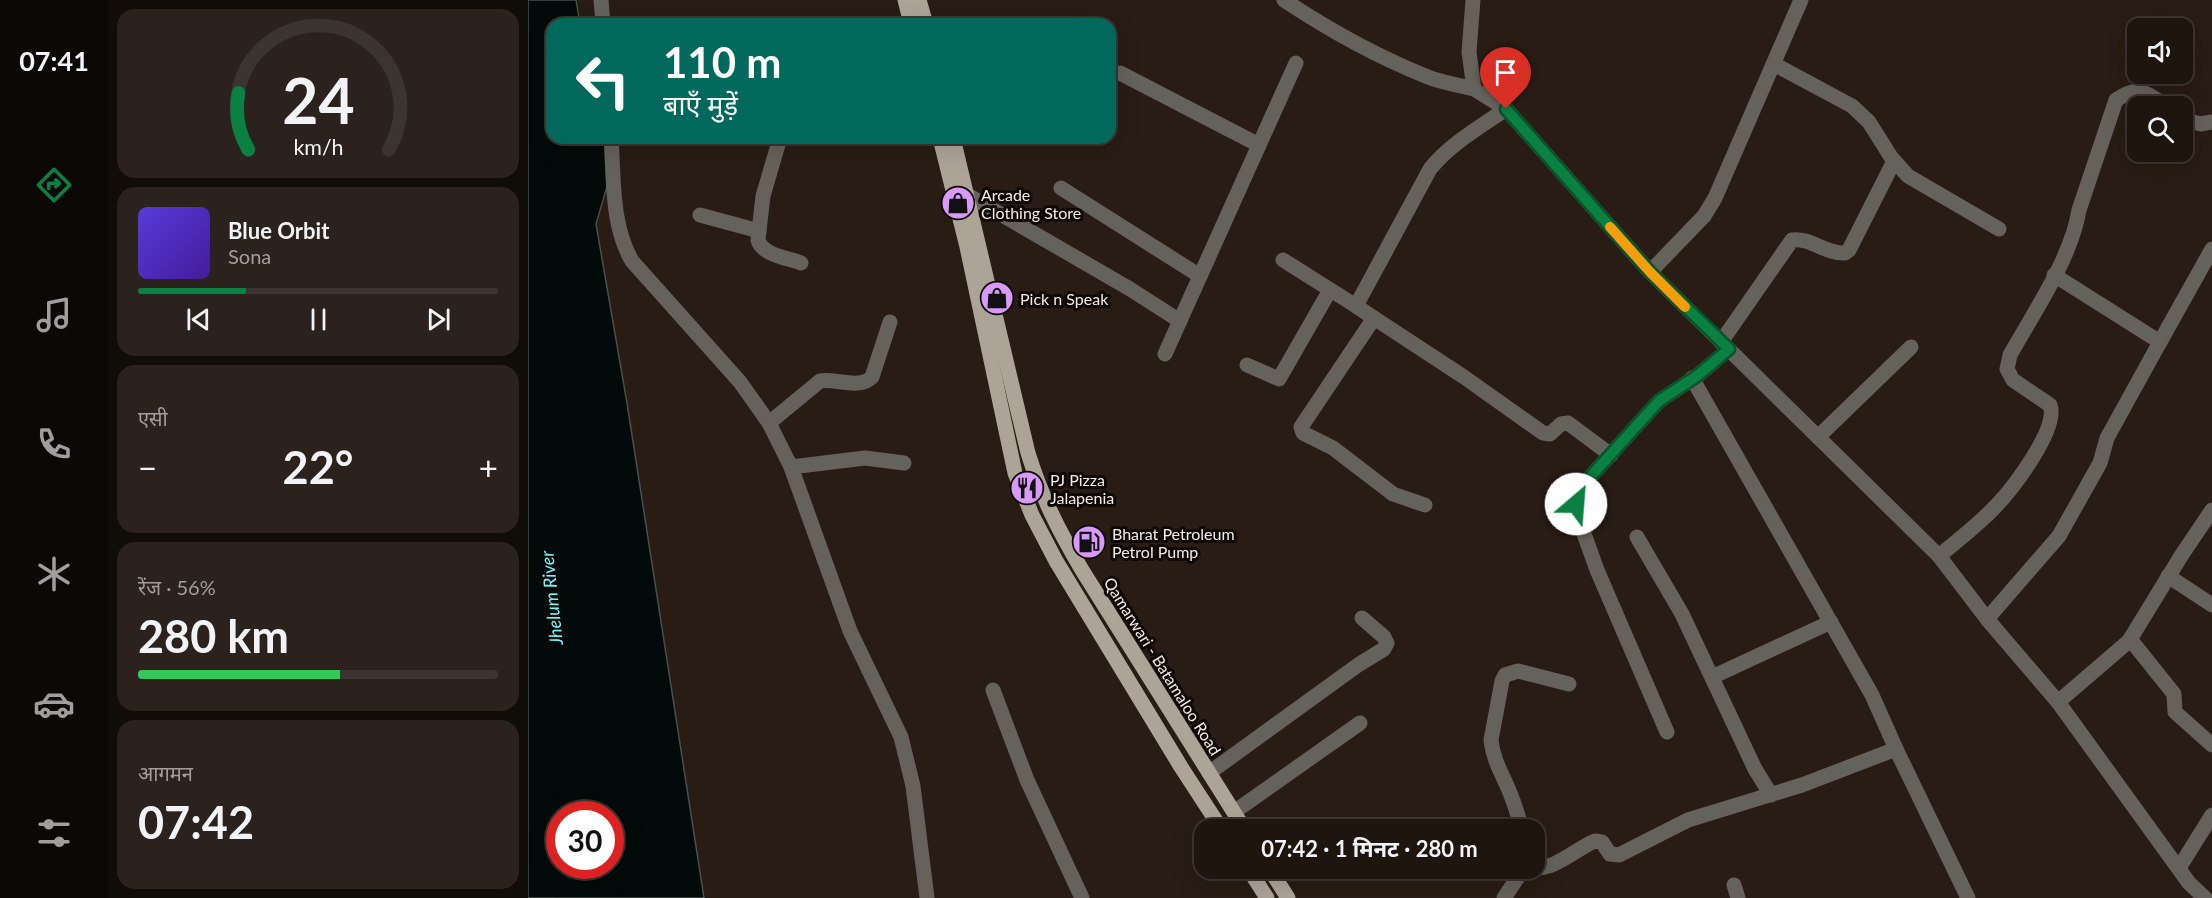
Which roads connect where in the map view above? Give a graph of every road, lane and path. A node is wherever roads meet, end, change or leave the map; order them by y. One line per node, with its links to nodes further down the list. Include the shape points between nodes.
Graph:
1 (601, 0): 7 (street)
2 (905, 0): 8 (main road)
3 (920, 0): 9 (main road)
4 (1284, 0): 13 (street, via 1380,55 1430,78)
5 (1473, 0): 13 (street, via 1469,52)
6 (1801, 0): 11 (street)
7 (602, 18)
8 (910, 18)
9 (924, 18)
10 (1296, 63): 22 (street)
11 (1774, 64): 23 (street, via 1852,106 1869,122); 33 (street, via 1715,198 1704,216)
12 (1120, 73): 22 (street)
13 (1474, 89): 15 (street)
14 (2152, 96): 34 (street, via 2135,90 2116,100 2076,229)
15 (1506, 109): 33 (street); 37 (street, via 1458,142 1430,169)
16 (2193, 122): 17 (street)
17 (2212, 122)
18 (611, 144): 47 (street, via 618,227 624,248 740,382)
19 (778, 144): 28 (street, via 763,195)
20 (941, 144): 74 (main road, Qamarwari - Batamaloo Road, via 1015,473 1032,515 1056,561)
21 (954, 144): 25 (main road, Qamarwari - Batamaloo Road)
22 (1259, 145): 35 (street)
23 (1894, 161): 27 (street, via 1908,176); 42 (street, via 1849,250 1828,252 1804,240 1792,240)
24 (1061, 188): 35 (street)
25 (966, 194): 39 (street); 70 (main road, Qamarwari - Batamaloo Road, via 1039,489 1082,570)
26 (700, 214): 28 (street)
27 (1999, 229)
28 (759, 231): 31 (street, via 759,245 764,250)
29 (2212, 249): 32 (street)
30 (1283, 260): 36 (street)
31 (801, 263)
32 (2207, 270): 41 (street)
33 (1650, 272): 42 (street)
34 (2054, 275): 41 (street); 55 (street, via 2010,355 2007,369 2013,380 2050,405 2046,435 1996,506)
35 (1200, 276): 39 (street)
36 (1330, 290): 37 (street); 45 (street, via 1280,379)
37 (1356, 306): 38 (street)
38 (1374, 318): 49 (street, via 1542,433 1550,434 1568,423); 52 (street, via 1301,430 1333,448 1393,494)
39 (1180, 321): 44 (street)
40 (890, 322): 47 (street, via 868,381 820,381)
41 (2160, 342): 59 (street, via 2059,536)
42 (1725, 346): 46 (street); 48 (street)
43 (1911, 347): 48 (street)
44 (1165, 354)
45 (1247, 365)
46 (1692, 378): 49 (street, via 1659,401); 60 (street)
47 (769, 423): 51 (street)
48 (1818, 437): 55 (street)
49 (1611, 454): 67 (street, via 1577,496 1578,517)
50 (904, 463): 51 (street, via 865,458)
51 (790, 467): 82 (street, via 850,631 901,737 913,786)
52 (1425, 505)
53 (2212, 510): 56 (street)
54 (1637, 537): 62 (street, via 1682,614)
55 (1939, 556): 59 (street)
56 (2168, 576): 57 (street); 61 (street)
57 (2212, 605)
58 (1362, 618): 70 (street, via 1384,637 1384,649)
59 (1988, 619): 65 (street)
60 (1831, 622): 62 (street); 69 (street, via 1872,694)
61 (2130, 639): 65 (street); 68 (street, via 2174,694 2175,712)
62 (1712, 677): 71 (street, via 1755,770)
63 (1569, 684): 76 (street, via 1518,671 1505,675 1502,681 1491,749)
64 (993, 690): 83 (street, via 1027,780)
65 (2058, 702): 78 (street)
66 (1360, 723): 72 (street)
67 (1667, 732)
68 (2212, 745)
69 (1896, 749): 71 (street); 87 (street)
70 (1209, 773): 72 (main road, Qamarwari - Batamaloo Road)
71 (1771, 795): 77 (street, via 1688,820 1619,855 1610,854 1602,842 1596,841)
72 (1234, 812): 75 (main road, Qamarwari - Batamaloo Road)
73 (2212, 814): 78 (street)
74 (1215, 819)
75 (1238, 819)
76 (1519, 819)
77 (1545, 867)
78 (2179, 868): 88 (street)
79 (1255, 879): 84 (main road)
80 (1276, 879): 85 (main road)
81 (1517, 879): 86 (street)
82 (927, 898)
83 (1082, 898)
84 (1267, 898)
85 (1288, 898)
86 (1504, 898)
87 (1968, 898)
88 (2205, 898)

